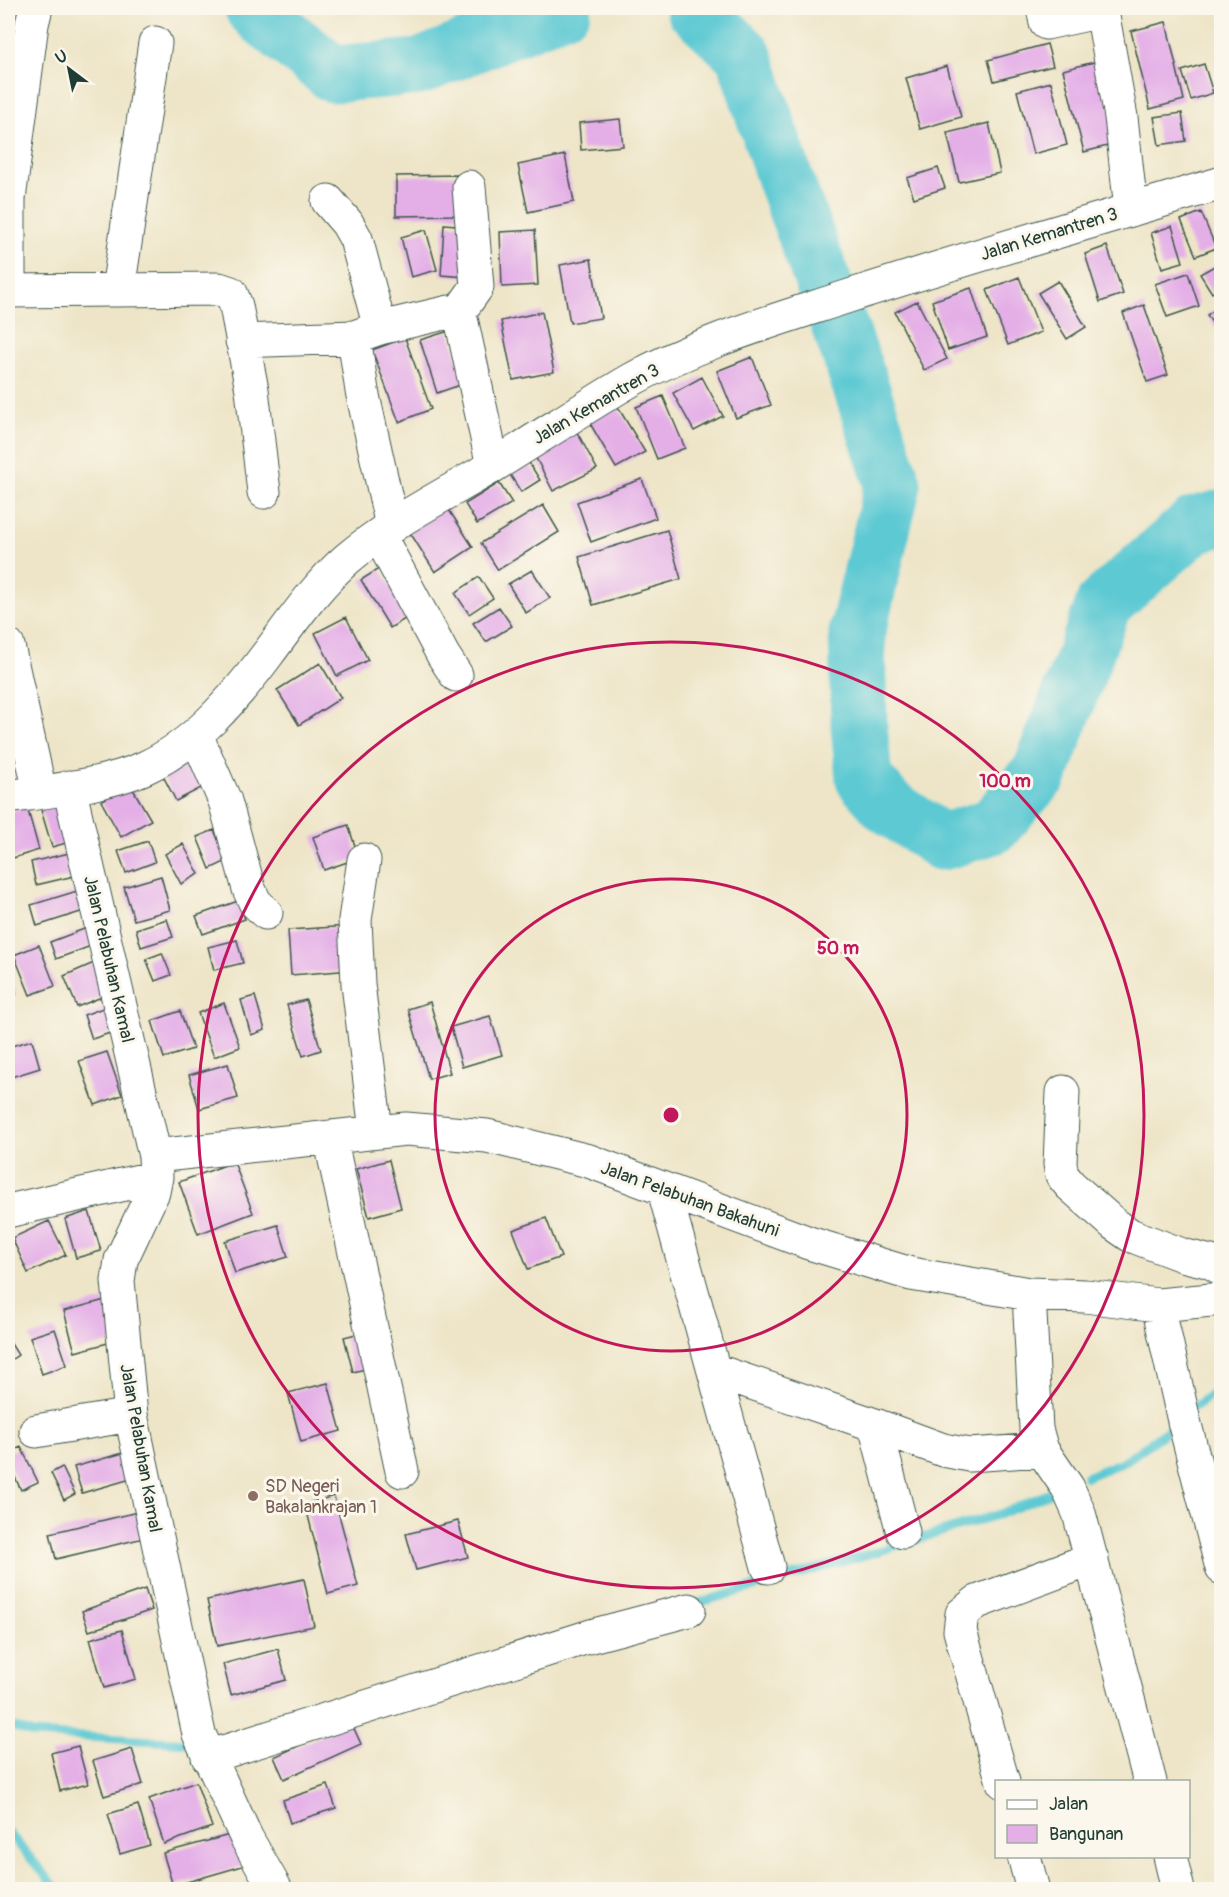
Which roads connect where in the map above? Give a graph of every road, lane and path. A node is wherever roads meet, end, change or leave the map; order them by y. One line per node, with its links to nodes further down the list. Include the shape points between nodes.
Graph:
1 (36, 8): 9 (street, via 9,199)
2 (1043, 8): 7 (street, via 1046,23 1102,11 1121,117)
3 (155, 43): 8 (street)
4 (1221, 183): 7 (street, Jalan Kemantren 3)
5 (469, 187): 10 (street, via 477,287)
6 (328, 201): 11 (street, via 356,239)
7 (1131, 210): 13 (street, Jalan Kemantren 3, via 934,269 678,356 566,419)
8 (118, 290): 9 (street); 12 (street, via 219,289 231,293)
9 (8, 291)
10 (457, 315): 11 (street, via 448,312); 13 (street, via 462,323)
11 (367, 333): 12 (street); 15 (street, via 362,391)
12 (242, 341): 14 (street)
13 (493, 466): 15 (street, Jalan Kemantren 3)
14 (264, 492)
15 (386, 531): 17 (street); 18 (street, Jalan Kemantren 3, via 320,584 240,689)
16 (8, 646): 19 (street, Jalan Pelabuhan Kamal)
17 (456, 675)
18 (196, 735): 19 (street, Jalan Kemantren 3, via 142,769); 22 (street, via 225,801 252,895)
19 (55, 789): 20 (street, Jalan Kemantren 3); 26 (street, Jalan Pelabuhan Kamal)
20 (8, 797)
21 (364, 860): 24 (street, via 355,920 358,984)
22 (266, 913)
23 (1063, 1092): 29 (street, via 1060,1164 1070,1185 1130,1235 1211,1262)
24 (376, 1131): 25 (street, Jalan Pelabuhan Bakahuni); 27 (street, Jalan Pelabuhan Bakahuni, via 406,1129 487,1137 588,1161)
25 (330, 1137): 26 (street, Jalan Pelabuhan Bakahuni); 38 (street)
26 (156, 1166): 28 (street, Jalan Pelabuhan Bakahuni); 34 (street, Jalan Pelabuhan Kamal, via 153,1192 121,1260 118,1281)
27 (664, 1190): 30 (street, Jalan Pelabuhan Bakahuni, via 809,1243 911,1274); 33 (street)
28 (8, 1211)
29 (1221, 1269)
30 (1029, 1294): 32 (street, Jalan Pelabuhan Bakahuni); 37 (street, via 1036,1429)
31 (1221, 1299): 32 (street, Jalan Pelabuhan Bakahuni)
32 (1158, 1305): 42 (street)
33 (714, 1370): 35 (street); 41 (street)
34 (131, 1415): 36 (street); 44 (street, Jalan Pelabuhan Kamal, via 199,1734)
35 (875, 1425): 37 (street, via 943,1450 969,1455); 39 (street)
36 (36, 1431)
37 (1042, 1450): 40 (street, via 1080,1513)
38 (402, 1471)
39 (903, 1532)
40 (1092, 1559): 45 (street, via 976,1602 963,1614 960,1631); 46 (street)
41 (768, 1567)
42 (1221, 1568)
43 (689, 1611): 44 (street, via 591,1636)
44 (208, 1757): 48 (street, Jalan Pelabuhan Kamal, via 246,1838)
45 (1002, 1780)
46 (1149, 1780)
47 (1170, 1858): 49 (street)
48 (276, 1890)
49 (1178, 1890)

